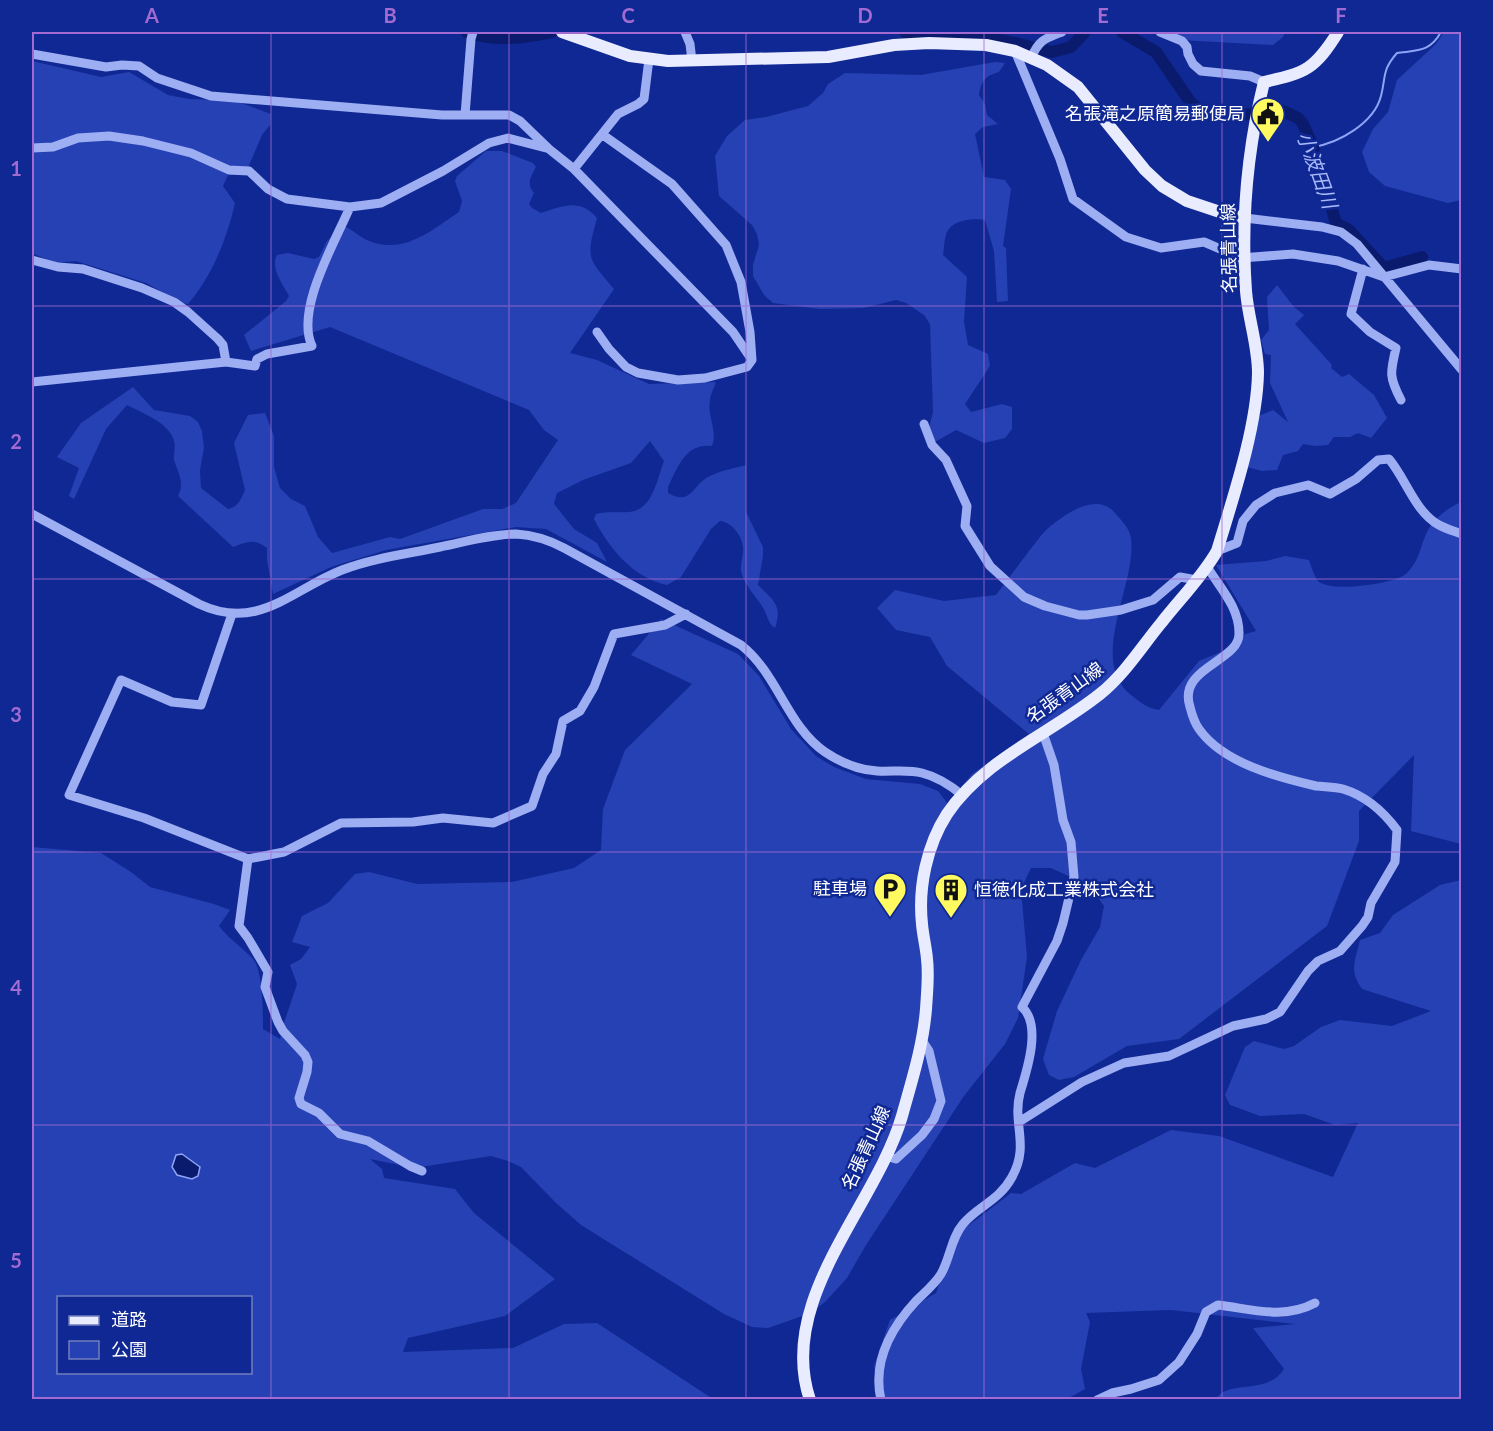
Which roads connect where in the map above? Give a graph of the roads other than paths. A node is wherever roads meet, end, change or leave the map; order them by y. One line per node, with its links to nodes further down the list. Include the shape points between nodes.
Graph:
1 (685, 32): 11 (street)
2 (1062, 32): 9 (street, via 1037,44)
3 (1160, 32): 12 (street, via 1182,41 1193,64 1201,71 1250,76)
4 (1338, 32): 12 (main road, via 1322,57 1309,67 1295,76)
5 (565, 33): 10 (main road)
6 (472, 35): 13 (street)
7 (1015, 51): 9 (main road); 11 (main road, via 986,45 929,43 828,57); 20 (street, via 1075,202 1139,242 1161,248 1204,242)
8 (32, 54): 13 (street, via 106,67 139,66 157,78 211,96)
9 (1032, 56): 19 (main road, via 1078,87 1162,186 1187,201)
10 (649, 59): 11 (main road); 14 (street, via 644,99 618,114)
11 (692, 60)
12 (1264, 82): 19 (main road, 名張青山線, via 1246,176)
13 (465, 115): 16 (street, via 509,115)
14 (603, 135): 17 (street); 26 (street, via 672,184 726,245 741,282)
15 (32, 148): 18 (street, via 109,136 143,141 191,153 229,170 249,171 268,189 287,199)
16 (549, 148): 17 (street); 18 (street, via 508,138 489,143 389,200)
17 (574, 169): 26 (street, via 733,332)
18 (350, 207): 27 (street, via 315,289 307,322 312,346 267,354 257,359 255,366)
19 (1245, 218): 20 (main road, 名張青山線); 24 (street, via 1341,232 1357,244)
20 (1245, 257): 22 (street, via 1293,254); 34 (main road, 名張青山線, via 1246,294 1258,374 1247,442)
21 (32, 260): 27 (street, via 83,269 174,302 218,339)
22 (1363, 269): 24 (street); 30 (street, via 1351,315 1396,348 1392,385)
23 (1461, 269): 24 (street, via 1437,264)
24 (1384, 277): 28 (street)
25 (597, 332): 26 (street, via 626,367 638,373 678,380 705,378 747,367)
26 (752, 360)
27 (226, 363): 29 (street)
28 (1461, 370)
29 (32, 382)
30 (1401, 399)
31 (924, 424): 36 (street, via 967,506 965,526 990,566 1024,597 1087,615 1153,600 1179,577)
32 (32, 514): 37 (street, via 199,604)
33 (1461, 534): 34 (street, via 1437,525 1421,509 1389,459 1378,460 1330,494 1308,485 1275,493 1256,505 1243,521 1237,543)
34 (1217, 550): 35 (main road, 名張青山線)
35 (1208, 568): 36 (main road, 名張青山線); 43 (street, via 1230,602 1239,634 1238,642 1191,684 1188,703 1194,722 1227,754 1263,772 1343,789 1379,808 1397,830 1395,862 1362,926 1340,951 1318,961 1308,971 1280,1012 1233,1026 1169,1056 1124,1063 1082,1082)
36 (1197, 580): 39 (main road, 名張青山線, via 1122,673 1100,694)
37 (232, 614): 38 (street, via 263,610 323,579 365,563 513,534 556,544); 41 (street, via 201,705 172,702 121,680 69,795 144,818)
38 (686, 614): 40 (street, via 755,657 801,729 825,752 849,765 870,770 923,773 949,784); 41 (street, via 665,625 614,634 594,687 580,711 563,721 556,754 543,774 532,806 493,823 442,818 341,823 284,852)
39 (1043, 733): 40 (main road, 名張青山線, via 991,769); 43 (street, via 1071,842 1074,877 1057,941 1022,1007 1032,1026 1028,1071 1017,1106)
40 (962, 795): 42 (main road, 名張青山線, via 946,815 933,843 922,882 921,922 928,961)
41 (248, 859): 45 (street, via 239,926 268,972 265,987 278,1022 307,1058 309,1066 300,1094 301,1104 319,1113 340,1134 368,1141)
42 (923, 1042): 44 (main road, 名張青山線, via 899,1127); 44 (street, via 929,1051 941,1101 922,1135 896,1159)
43 (1019, 1122): 48 (street, via 1022,1147 1012,1178 993,1201 961,1226 939,1278 889,1336 879,1373)
44 (885, 1156): 47 (main road, 名張青山線, via 829,1264 811,1310 803,1342 804,1376)
45 (422, 1171)
46 (1315, 1304): 49 (street, via 1292,1312 1268,1313 1218,1305 1206,1312 1179,1362 1159,1380)
47 (810, 1400)
48 (881, 1400)
49 (1097, 1400)

